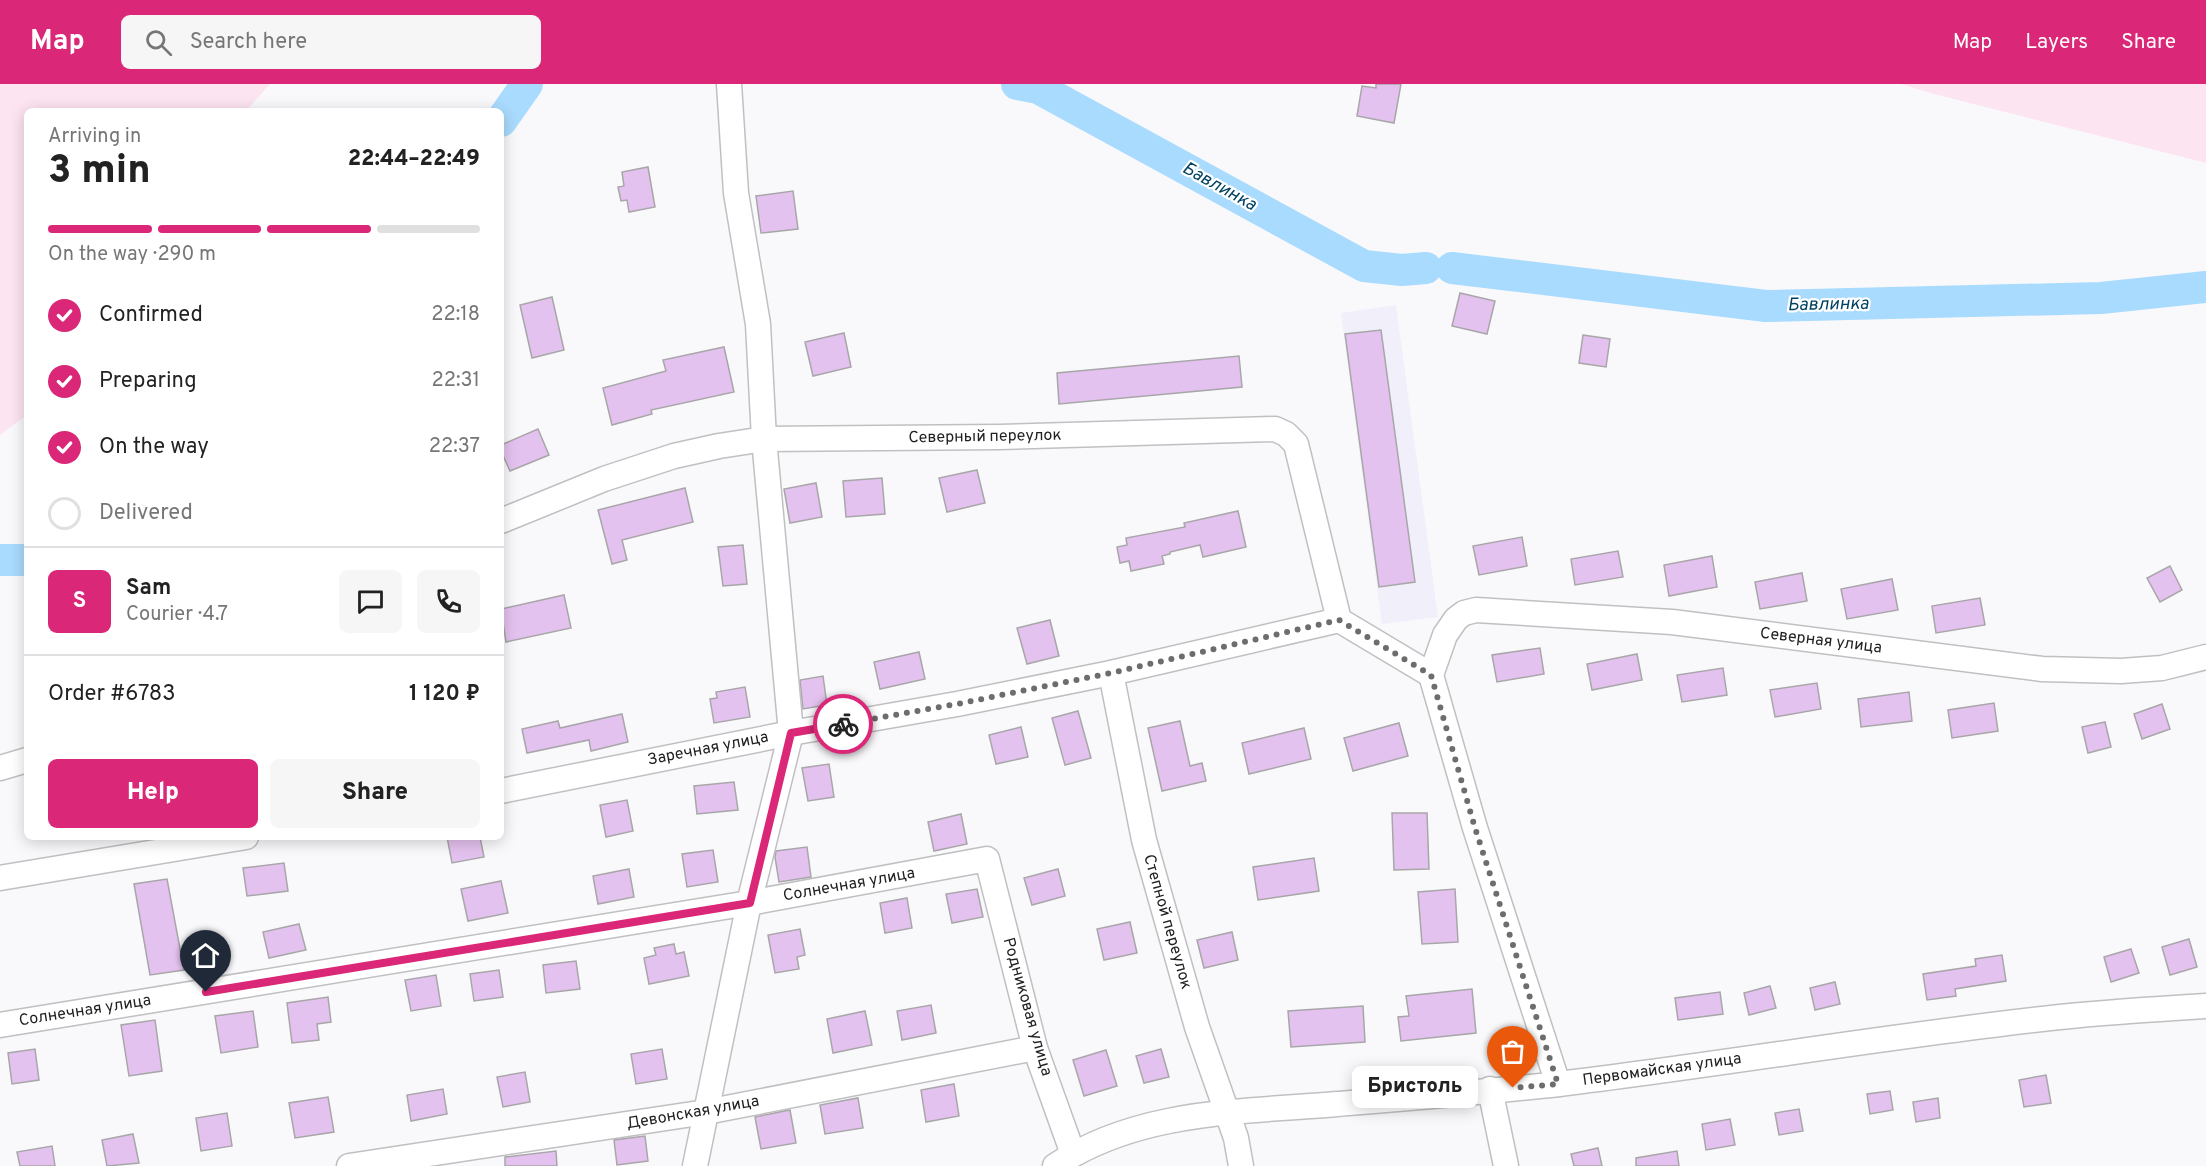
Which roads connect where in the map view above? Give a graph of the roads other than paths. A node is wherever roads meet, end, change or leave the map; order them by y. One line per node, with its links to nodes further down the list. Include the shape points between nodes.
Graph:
1 (729, 84): 2 (street, via 736,193 758,324)
2 (764, 439): 3 (street, Северный переулок, via 674,456 604,479); 4 (street, Северный переулок, via 1275,429 1296,444); 8 (street)
3 (504, 520)
4 (1339, 620): 6 (street, Заречная улица); 7 (street)
5 (2206, 657): 7 (street, Северная улица, via 2162,668 2042,669 1672,622 1476,610 1456,619 1445,635)
6 (1111, 673): 8 (street, Заречная улица); 22 (street, Степной переулок, via 1144,840 1197,1026)
7 (1431, 675): 19 (street, via 1475,828)
8 (791, 733): 11 (street, Заречная улица); 15 (street)
9 (24, 761): 10 (street)
10 (0, 768)
11 (504, 790)
12 (228, 840): 14 (street)
13 (987, 859): 15 (street, Солнечная улица); 18 (street, Родниковая улица)
14 (0, 878)
15 (750, 903): 17 (street, Солнечная улица); 21 (street)
16 (2206, 1006): 19 (street, Первомайская улица, via 2060,1017)
17 (0, 1025)
18 (1035, 1048): 21 (street, Девонская улица); 23 (street, Родниковая улица)
19 (1558, 1084): 20 (street, Первомайская улица)
20 (1490, 1089): 22 (street, Первомайская улица); 27 (street)
21 (706, 1112): 24 (street, Девонская улица); 25 (street)
22 (1228, 1113): 23 (street, Первомайская улица, via 1149,1124 1107,1137); 26 (street, Степной переулок)
23 (1064, 1160)
24 (349, 1166)
25 (695, 1166)
26 (1241, 1166)
27 (1506, 1166)

